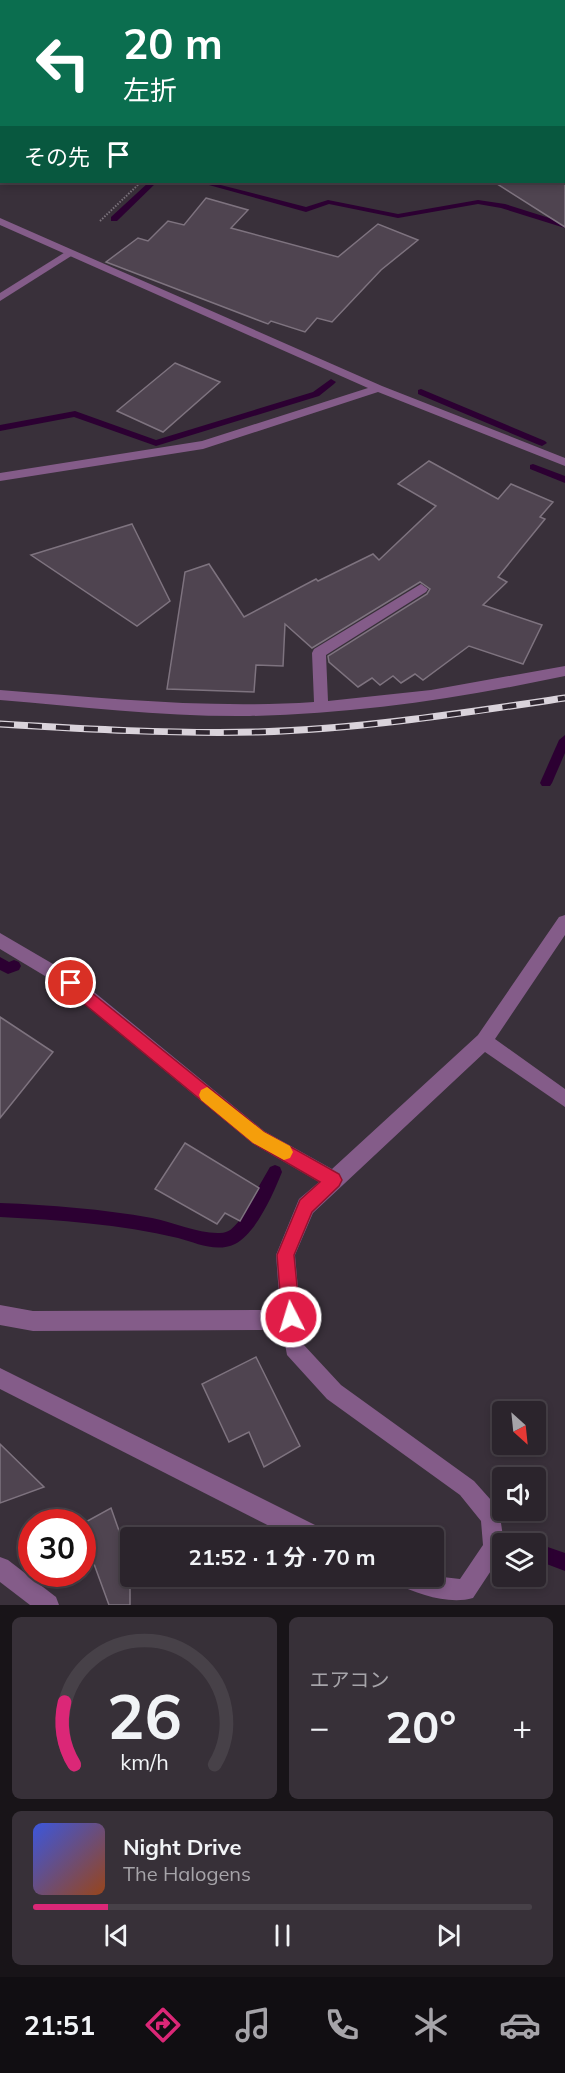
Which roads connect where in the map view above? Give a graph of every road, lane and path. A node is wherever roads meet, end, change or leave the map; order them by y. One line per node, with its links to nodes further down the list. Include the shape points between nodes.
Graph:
1 (140, 183): 3 (path)
2 (0, 221): 4 (street)
3 (100, 221)
4 (72, 253): 5 (street); 6 (street)
5 (0, 298)
6 (378, 388): 7 (street); 8 (street, via 202,444)
7 (565, 462)
8 (0, 477)
9 (421, 589): 12 (street, via 319,653)
10 (565, 670): 12 (street, via 482,689)
11 (0, 695): 12 (street, via 204,710)
12 (321, 708)
13 (562, 932): 15 (street)
14 (0, 940): 17 (street, via 71,983 258,1137)
15 (484, 1041): 16 (street); 17 (street)
16 (565, 1099)
17 (333, 1180): 19 (street, via 306,1206 285,1255)
18 (0, 1315): 19 (street, via 33,1321)
19 (291, 1317): 23 (street, via 294,1348 334,1392 467,1488 491,1517 494,1548 465,1590)
20 (0, 1378): 21 (street)
21 (295, 1527)
22 (0, 1568): 24 (street)
23 (436, 1587)
24 (48, 1605)

